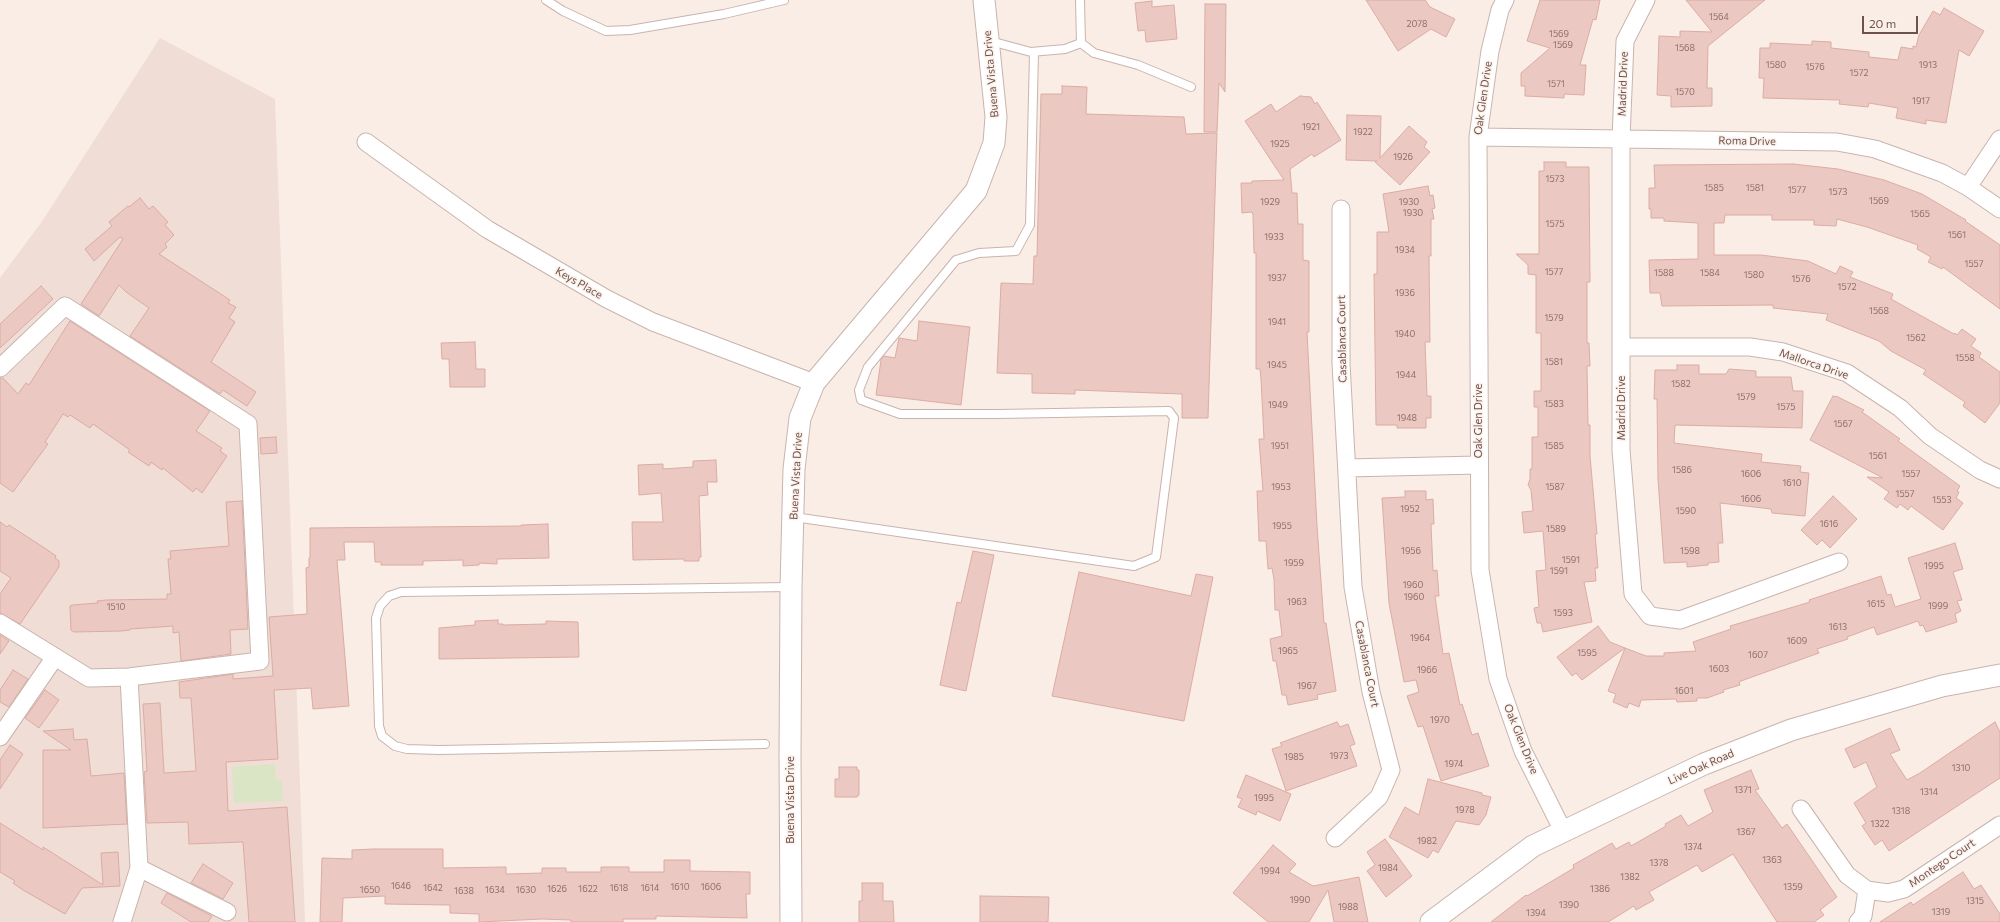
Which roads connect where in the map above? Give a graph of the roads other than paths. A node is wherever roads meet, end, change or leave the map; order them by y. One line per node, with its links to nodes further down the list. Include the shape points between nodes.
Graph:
1 (546, 0): 2 (lane, via 606,31 630,30 724,14)
2 (784, 0)
3 (984, 0): 7 (street, Buena Vista Drive)
4 (1080, 0): 8 (lane)
5 (1505, 0): 11 (street, Oak Glen Drive, via 1500,10 1490,52)
6 (1646, 0): 12 (street, Madrid Drive, via 1625,41)
7 (988, 41): 9 (lane); 20 (street, Buena Vista Drive, via 996,117 994,143 976,191)
8 (1081, 43): 9 (lane, via 1065,49); 10 (lane, via 1094,53 1138,65)
9 (1034, 52): 24 (lane, via 1030,225 1016,251 979,253 956,260 868,368 858,390 861,400 900,414 1169,411 1174,418 1156,557 1134,566)
10 (1191, 87)
11 (1478, 137): 12 (street, Roma Drive); 21 (street, Oak Glen Drive)
12 (1621, 139): 15 (street, Roma Drive, via 1837,142 1875,149 1942,173); 18 (street, Madrid Drive)
13 (2000, 139): 15 (street)
14 (366, 142): 20 (street, Keys Place, via 487,229 607,299 653,322)
15 (1968, 187): 16 (street, Roma Drive)
16 (2000, 209)
17 (1341, 210): 22 (street, Casablanca Court, via 1341,363)
18 (1621, 347): 23 (street, Mallorca Drive, via 1750,347 1783,352 1847,373 1900,408 1930,436 1980,470); 25 (street, Madrid Drive, via 1621,450 1633,594 1650,616 1680,620)
19 (0, 368): 30 (street, via 66,306 248,424 260,661)
20 (814, 383): 24 (street, Buena Vista Drive, via 800,418 796,447)
21 (1478, 466): 22 (street); 35 (street, Oak Glen Drive, via 1480,570 1498,679 1523,751)
22 (1347, 468): 36 (street, Casablanca Court, via 1353,587 1371,692 1390,770 1379,797)
23 (2000, 479)
24 (794, 517): 26 (street, Buena Vista Drive)
25 (1839, 562)
26 (791, 587): 32 (lane, via 401,592 389,596 380,606 376,618 379,726 382,736 395,746 439,750); 41 (street, Buena Vista Drive)
27 (0, 623): 28 (street)
28 (54, 657): 30 (street, via 89,678); 31 (street)
29 (2000, 675): 35 (street, Live Oak Road, via 1942,686 1791,730 1704,764)
30 (129, 677): 37 (street)
31 (0, 737)
32 (765, 744)
33 (1801, 809): 38 (street, via 1847,874)
34 (2000, 825): 38 (street, Montego Court, via 1904,889 1888,893)
35 (1563, 831): 42 (street, Live Oak Road, via 1533,846)
36 (1335, 838)
37 (139, 868): 39 (street); 40 (street)
38 (1867, 890): 43 (street, via 1863,916)
39 (227, 912)
40 (122, 922)
41 (792, 922)
42 (1432, 922)
43 (1858, 922)

